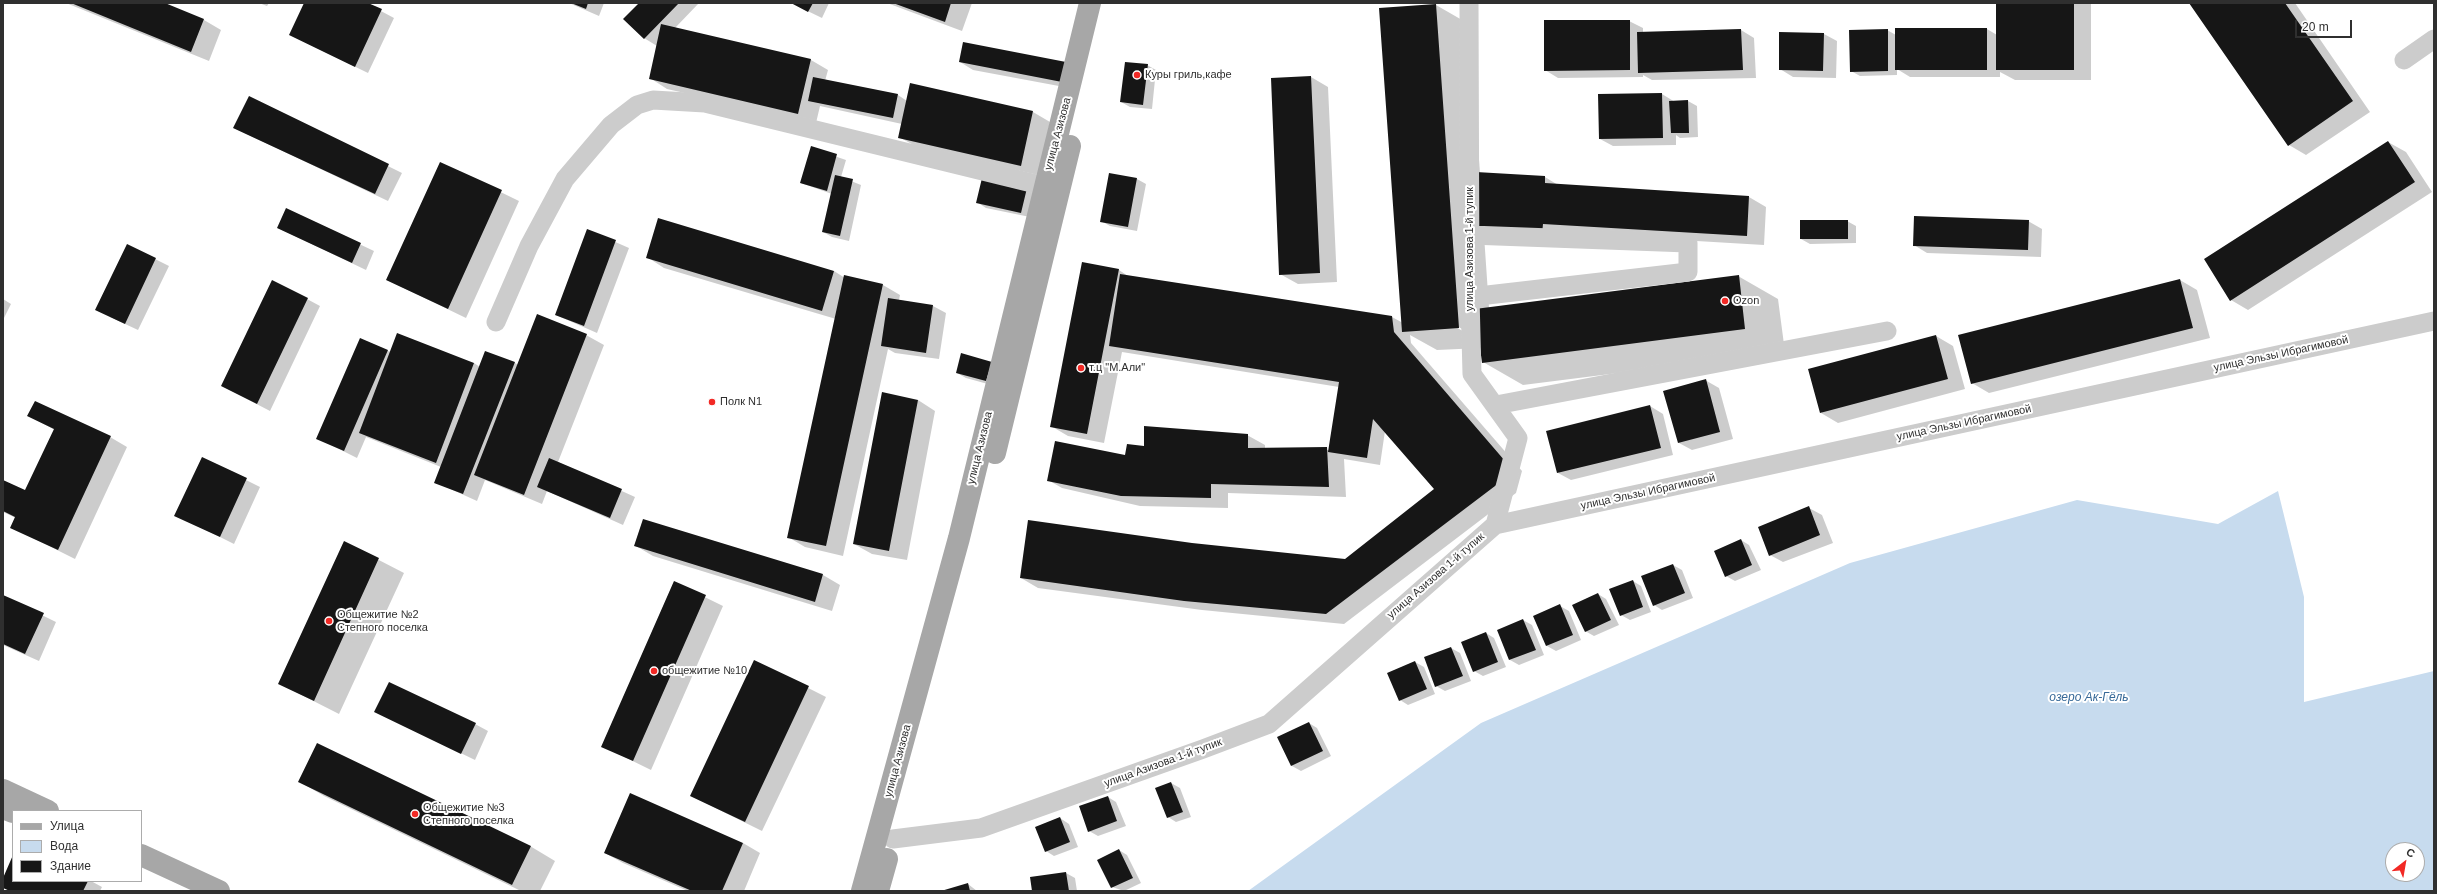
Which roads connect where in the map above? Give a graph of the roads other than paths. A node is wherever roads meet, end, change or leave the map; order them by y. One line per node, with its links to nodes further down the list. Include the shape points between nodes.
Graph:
1 (1090, 3): 6 (main road, улица Азизова)
2 (1104, 3): 16 (main road, улица Азизова, via 986,489)
3 (1468, 3): 7 (street, улица Азизова 1-й тупик)
4 (2434, 39): 5 (street)
5 (2404, 60)
6 (1044, 186): 10 (street, via 705,104 653,100 637,106 611,125 565,179 529,246); 21 (main road, улица Азизова, via 959,538)
7 (1470, 235): 8 (street, улица Азизова 1-й тупик); 8 (street, via 1688,243 1688,272)
8 (1470, 297): 12 (street, улица Азизова 1-й тупик, via 1472,374)
9 (2434, 321): 13 (street, улица Эльзы Ибрагимовой)
10 (496, 322)
11 (1888, 331): 12 (street)
12 (1496, 405): 13 (street, улица Азизова 1-й тупик, via 1518,438)
13 (1495, 525): 16 (street, улица Азизова 1-й тупик, via 1269,724 981,828)
14 (3, 790): 15 (main road)
15 (46, 810)
16 (893, 838): 22 (main road, улица Азизова)
17 (142, 855): 20 (main road)
18 (142, 871): 19 (main road)
19 (184, 891)
20 (219, 891)
21 (862, 891)
22 (878, 891)

